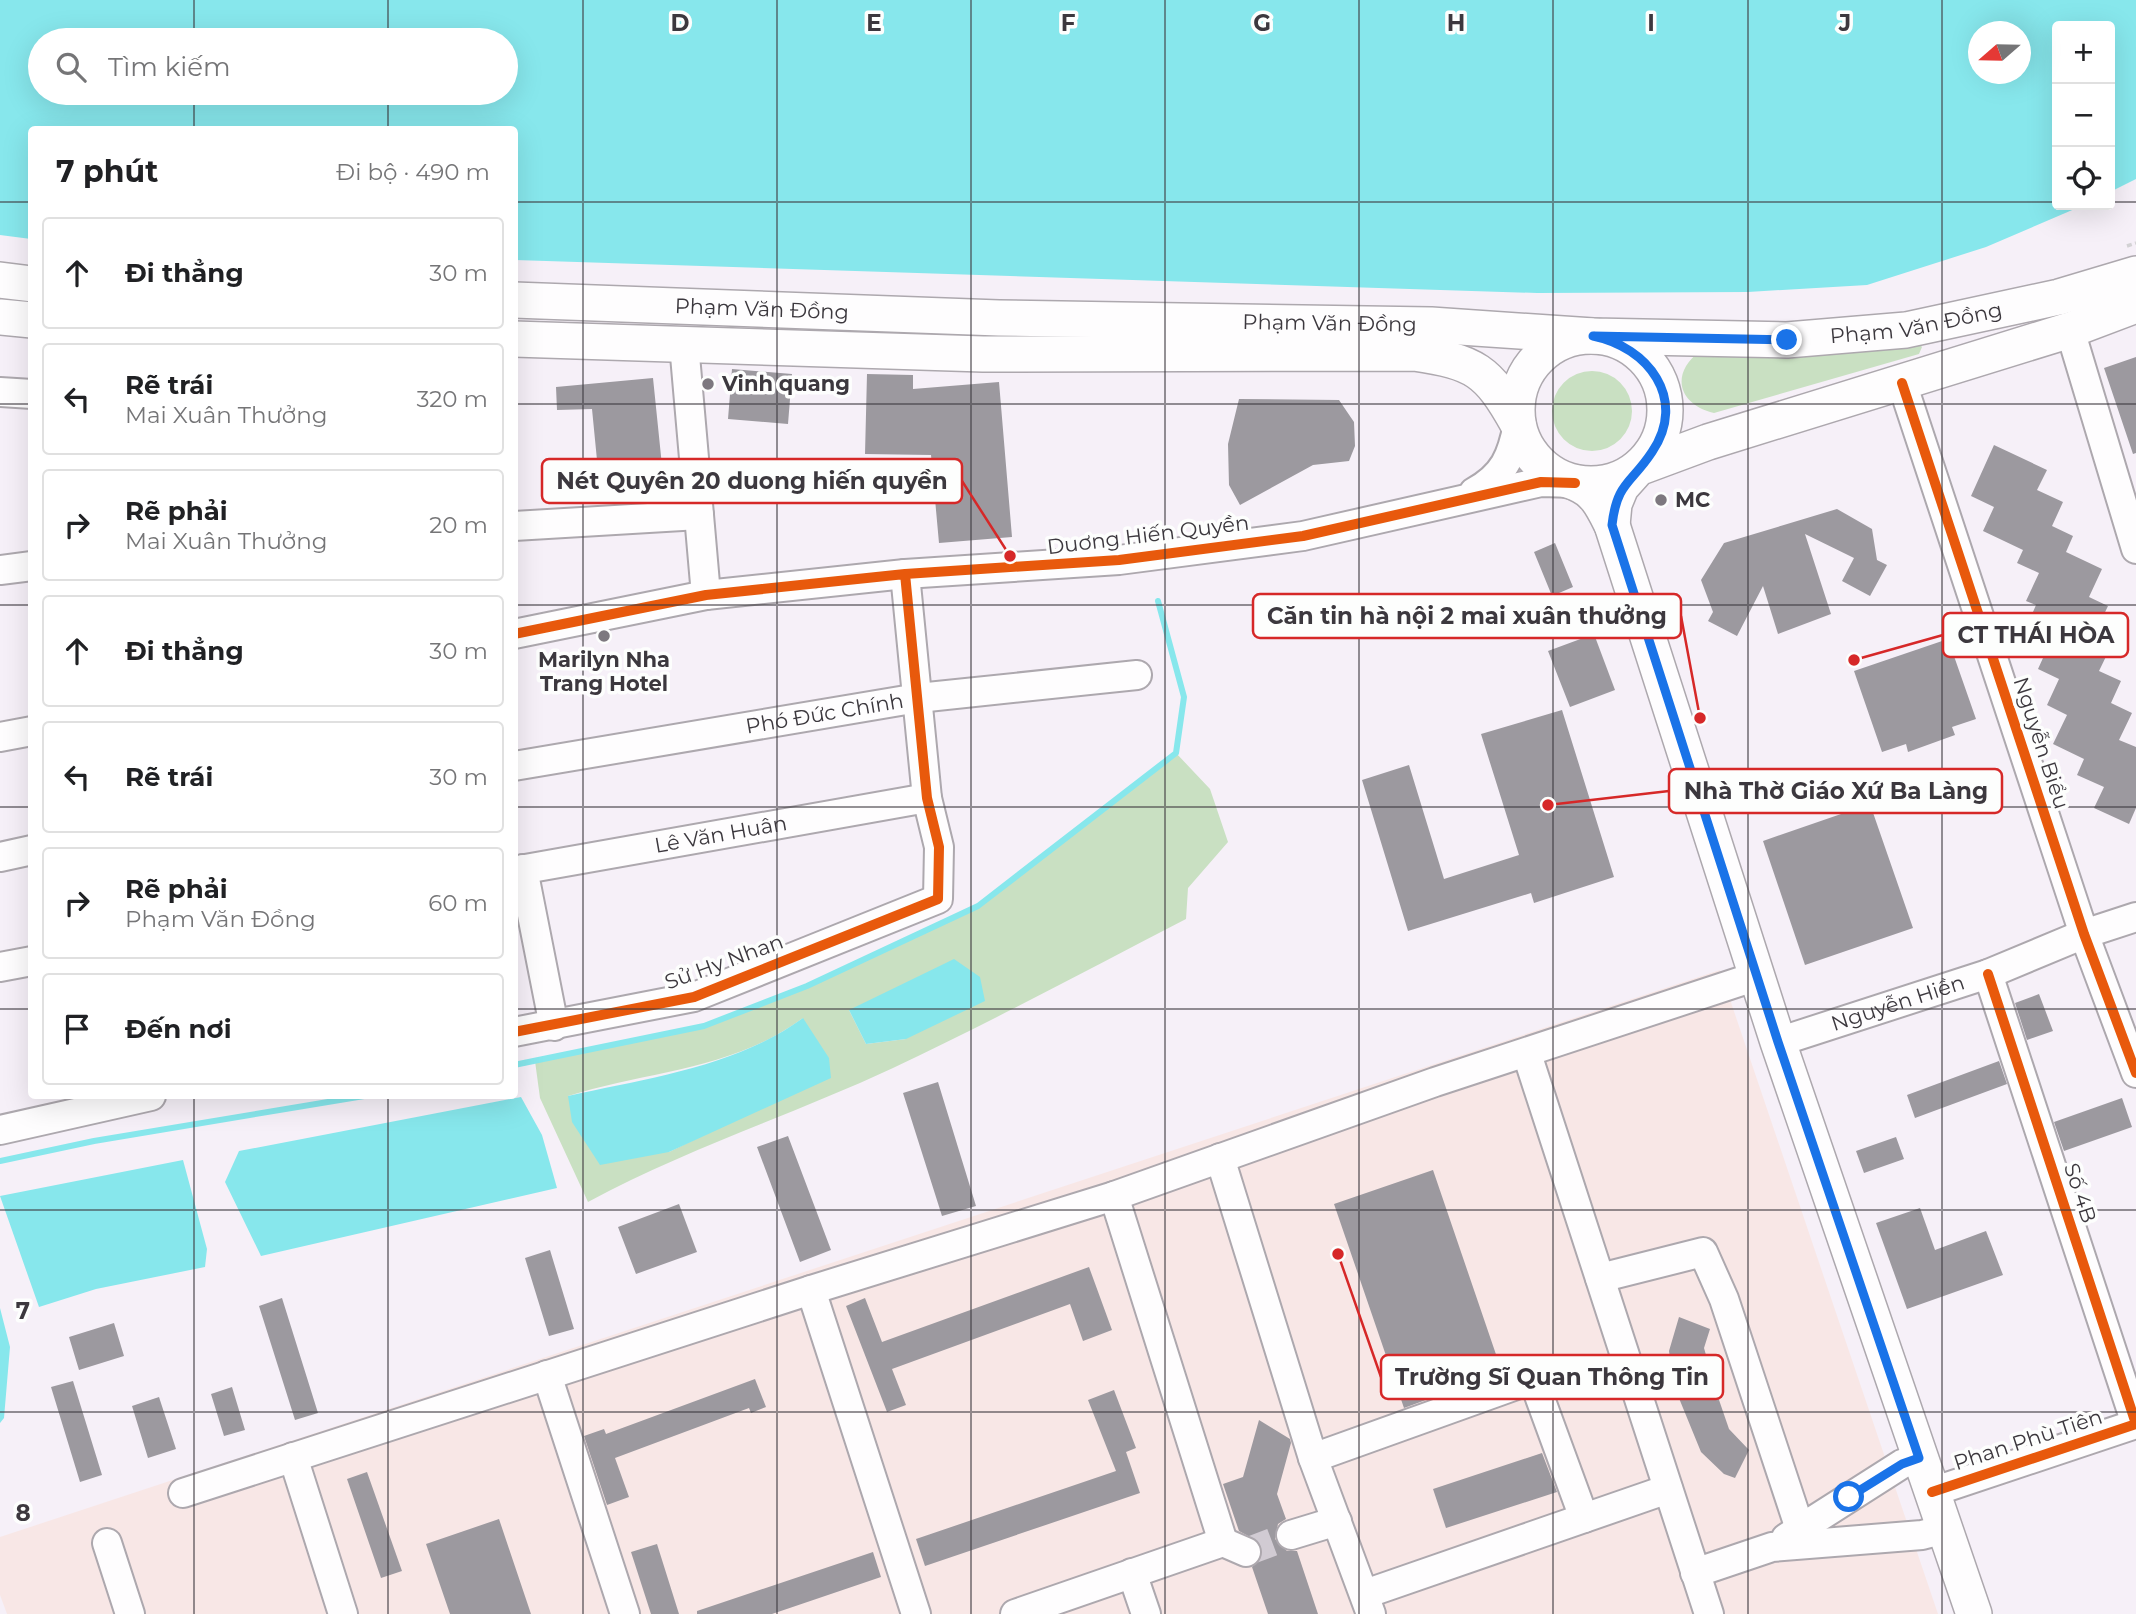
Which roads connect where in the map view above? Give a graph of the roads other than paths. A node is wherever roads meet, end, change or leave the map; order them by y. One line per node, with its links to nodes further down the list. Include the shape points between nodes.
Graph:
1 (2136, 274): 9 (main road, Phạm Văn Đồng, via 2004,310 1866,335 1787,340)
2 (0, 281): 3 (main road)
3 (28, 284)
4 (518, 300): 9 (main road, Phạm Văn Đồng, via 999,318 1431,325)
5 (2136, 305): 8 (main road, Phạm Văn Đồng)
6 (0, 317): 7 (main road)
7 (28, 320)
8 (2070, 330): 12 (main road, Phạm Văn Đồng); 22 (street)
9 (1593, 336): 15 (main road, via 1571,338 1551,347 1535,362 1517,401); 16 (main road, via 1615,340 1635,351 1661,386 1662,431)
10 (518, 339): 11 (main road, Phạm Văn Đồng)
11 (684, 344): 15 (main road, Phạm Văn Đồng, via 983,354 1414,353 1478,369 1500,393); 19 (street)
12 (1902, 383): 16 (main road, Phạm Văn Đồng); 38 (street, Nguyễn Biểu)
13 (0, 392): 14 (street)
14 (28, 394)
15 (1518, 424): 17 (main road, via 1537,462); 18 (street, Duơng Hiến Quyền, via 1513,452 1504,469 1491,483)
16 (1638, 468): 17 (main road, via 1619,480); 20 (main road, via 1621,487)
17 (1575, 483): 18 (street, Duơng Hiến Quyền, via 1541,482); 20 (main road, via 1600,500)
18 (1462, 498): 25 (street, Duơng Hiến Quyền, via 1303,536 1119,560)
19 (699, 515): 21 (street); 26 (street)
20 (1612, 525): 42 (main road)
21 (518, 526)
22 (2135, 543)
23 (28, 566): 24 (street)
24 (0, 570)
25 (905, 574): 26 (street, Duơng Hiến Quyền); 29 (street)
26 (706, 595): 27 (street, Duơng Hiến Quyền)
27 (518, 633)
28 (1137, 675): 29 (street, Phó Đức Chính)
29 (918, 698): 32 (street, Phó Đức Chính); 33 (street)
30 (28, 732): 31 (street)
31 (0, 737)
32 (518, 765)
33 (927, 798): 36 (street, Lê Văn Huân); 43 (street, Sử Hy Nhan, via 939,847 938,899 694,997)
34 (28, 851): 35 (street)
35 (0, 857)
36 (519, 870): 43 (street)
37 (2136, 916): 38 (street, Nguyễn Hiền)
38 (2084, 933): 41 (street, Nguyễn Hiền); 47 (street, Nguyễn Biểu)
39 (28, 962): 40 (street)
40 (0, 967)
41 (1987, 974): 45 (street, Nguyễn Hiền); 55 (street, Số 4B)
42 (1757, 976): 45 (main road); 46 (street)
43 (554, 1026): 44 (street, Sử Hy Nhan)
44 (518, 1031)
45 (1778, 1042): 58 (main road)
46 (1527, 1054): 50 (street); 52 (street)
47 (2136, 1073)
48 (137, 1099): 49 (street)
49 (0, 1129)
50 (1220, 1158): 51 (street); 57 (street)
51 (1114, 1196): 53 (street); 69 (street, via 1234,1547)
52 (1600, 1278): 59 (street); 64 (street, via 1703,1252 1724,1299)
53 (811, 1290): 54 (street); 75 (street)
54 (547, 1375): 56 (street); 74 (street)
55 (2136, 1424): 60 (street, Phan Phù Tiên)
56 (293, 1457): 61 (street); 73 (street)
57 (1313, 1458): 62 (street, via 1533,1379); 63 (street)
58 (1919, 1458): 60 (main road); 64 (street, via 1902,1464)
59 (1668, 1489): 62 (street); 70 (street)
60 (1932, 1492): 65 (main road)
61 (183, 1493)
62 (1584, 1518): 71 (street)
63 (1337, 1521): 66 (street); 71 (street)
64 (1800, 1529): 68 (street)
65 (1945, 1529): 68 (street); 79 (main road)
66 (1291, 1535)
67 (107, 1543): 72 (street)
68 (1772, 1548): 70 (street)
69 (1132, 1573): 76 (street); 77 (street)
70 (1695, 1573): 78 (street)
71 (1368, 1604)
72 (130, 1614)
73 (343, 1614)
74 (625, 1614)
75 (916, 1614)
76 (1015, 1614)
77 (1146, 1614)
78 (1709, 1614)
79 (1975, 1614)

